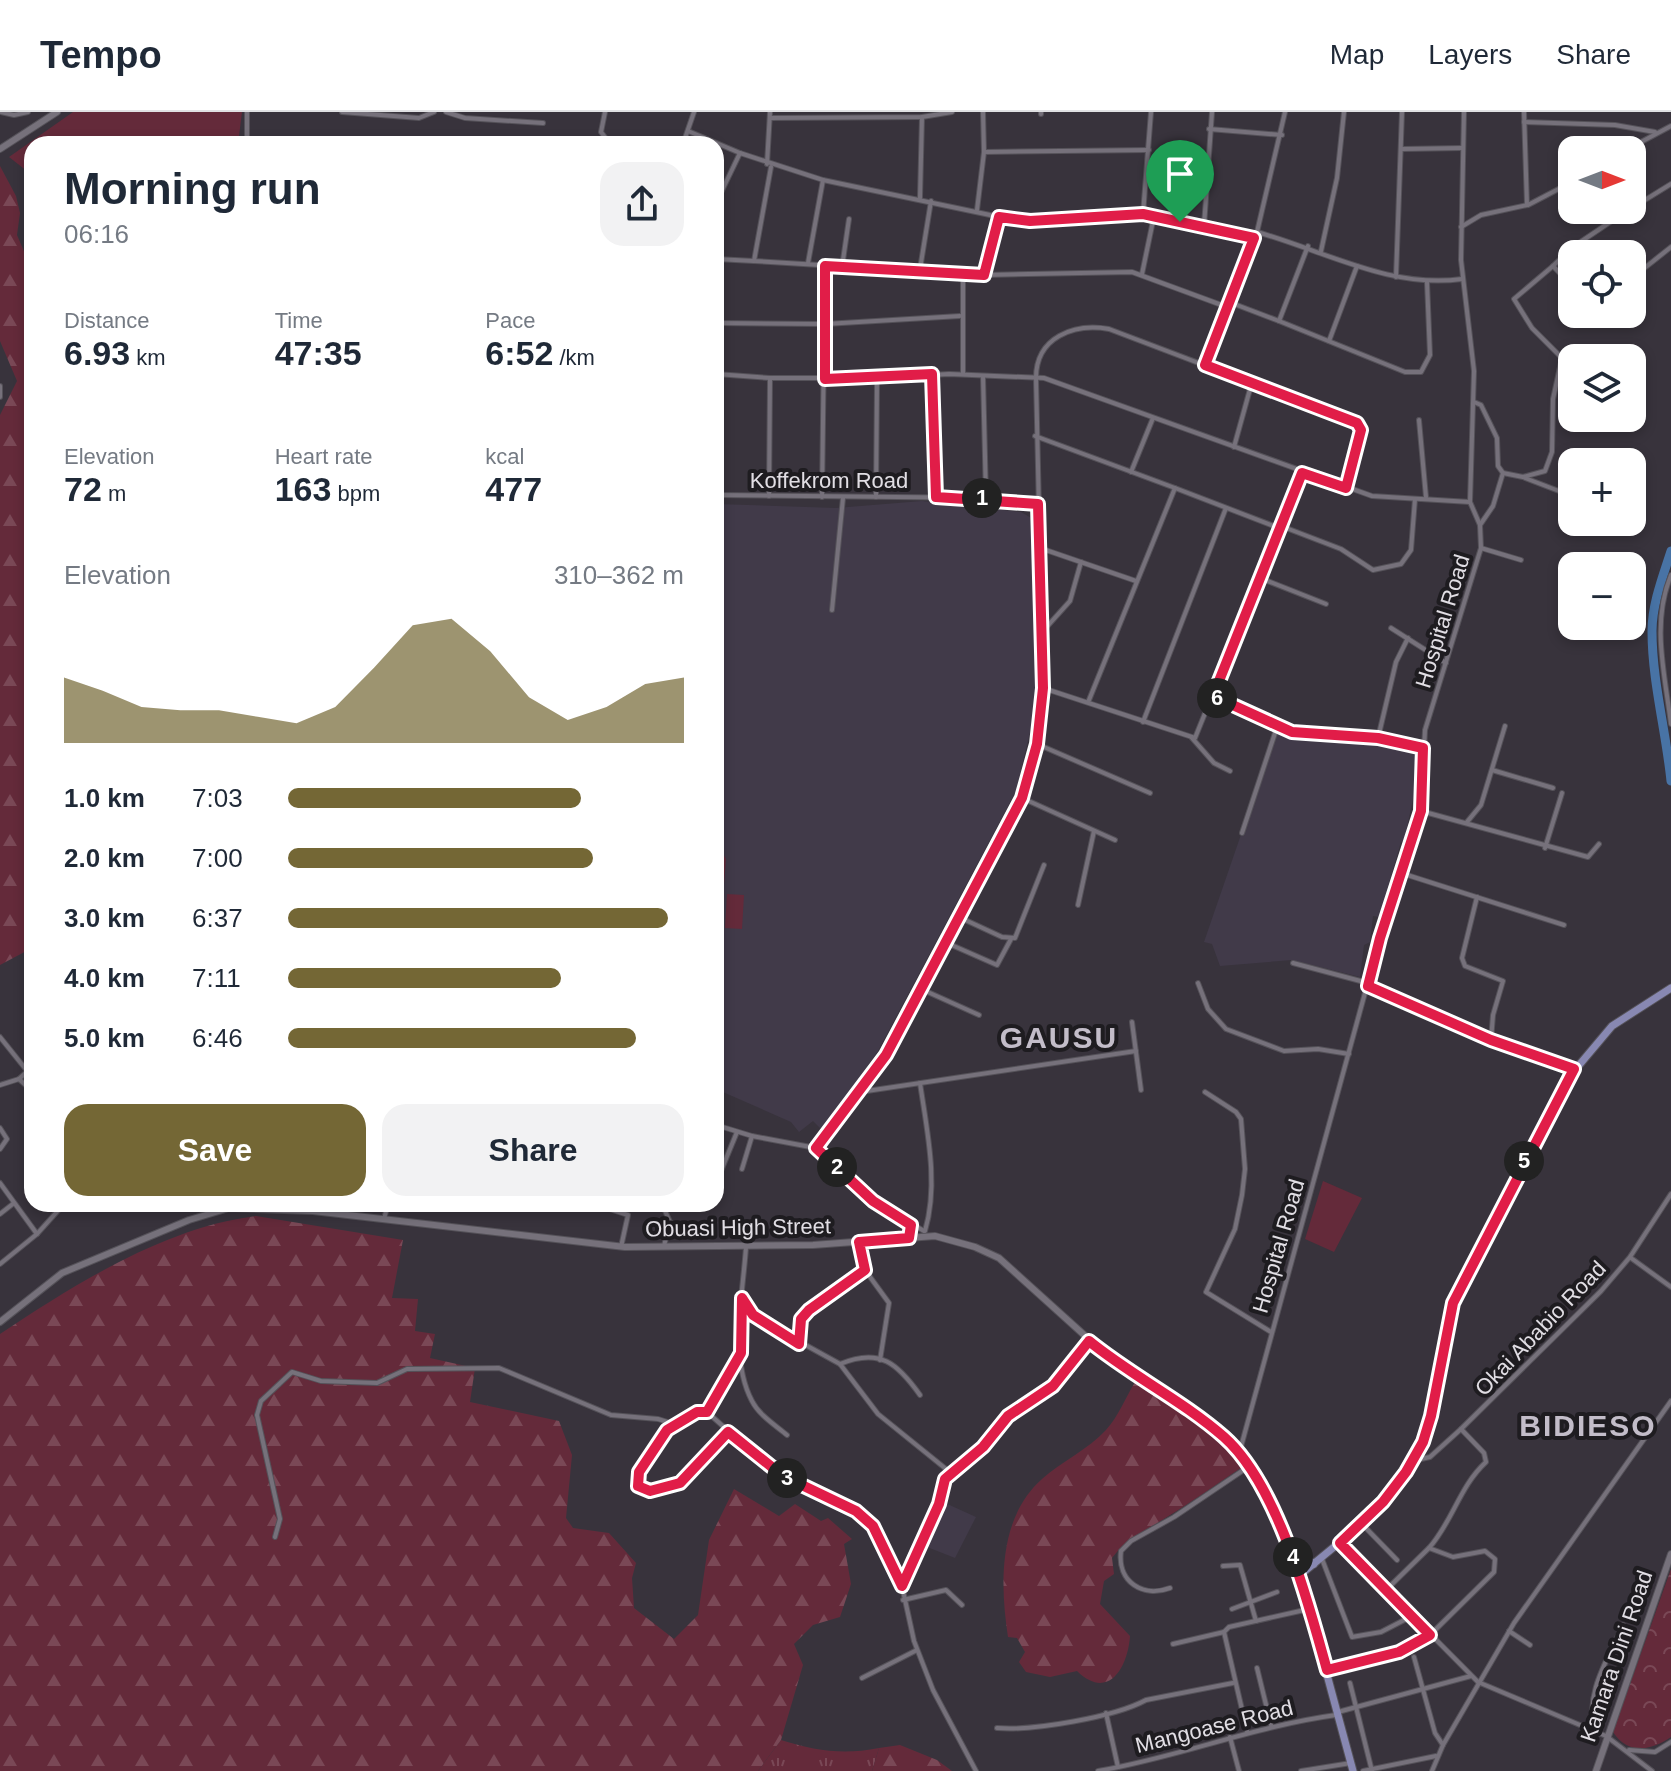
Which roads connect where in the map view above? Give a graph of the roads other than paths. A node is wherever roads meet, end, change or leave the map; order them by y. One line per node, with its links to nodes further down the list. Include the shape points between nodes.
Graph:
1 (1, 112): 2 (street)
2 (28, 112)
3 (57, 112): 35 (street)
4 (247, 112): 28 (street)
5 (342, 112): 6 (street, via 419,118)
6 (434, 112)
7 (446, 112): 22 (street)
8 (605, 112): 29 (street)
9 (694, 112): 25 (street)
10 (952, 112): 20 (street)
11 (983, 112): 38 (street)
12 (1151, 112): 37 (street)
13 (1212, 112): 24 (street)
14 (1285, 112): 27 (street)
15 (1344, 112): 60 (street)
16 (1402, 112): 36 (street)
17 (1464, 112): 34 (street)
18 (1524, 112): 21 (street)
19 (770, 115): 20 (street); 40 (street)
20 (922, 117): 45 (street)
21 (1524, 122): 26 (street); 48 (street)
22 (543, 123)
23 (1671, 126): 26 (street)
24 (1209, 129): 27 (street); 55 (street)
25 (688, 131): 30 (street); 31 (street)
26 (1655, 132): 32 (street)
27 (1282, 135): 57 (street)
28 (247, 136)
29 (604, 136)
30 (686, 136)
31 (700, 136)
32 (1646, 138)
33 (724, 146): 39 (street)
34 (1462, 148): 36 (street); 56 (street)
35 (0, 149)
36 (1402, 149): 74 (street)
37 (1149, 150): 38 (street); 50 (street)
38 (984, 152): 49 (street)
39 (740, 153): 40 (street); 43 (street)
40 (769, 165): 41 (street); 62 (street)
41 (823, 180): 45 (street); 63 (street)
42 (1671, 184): 46 (street)
43 (724, 186)
44 (1558, 189): 48 (street)
45 (920, 198): 47 (street)
46 (1646, 199)
47 (931, 201): 49 (street); 69 (street)
48 (1527, 205): 56 (street, via 1481,215)
49 (977, 210): 52 (street)
50 (1143, 214): 51 (street); 52 (street, via 1030,221)
51 (1154, 216): 55 (street); 72 (street)
52 (999, 217): 73 (street)
53 (849, 219): 67 (street)
54 (1608, 224): 66 (street)
55 (1204, 226): 57 (street)
56 (1461, 227): 75 (street)
57 (1255, 235): 58 (street); 77 (street)
58 (1308, 246): 60 (street); 79 (street)
59 (1671, 247): 68 (street)
60 (1321, 251): 65 (street)
61 (724, 259): 62 (street)
62 (754, 261): 63 (street)
63 (808, 263): 64 (street)
64 (825, 266): 67 (street); 81 (street)
65 (1357, 266): 74 (street); 82 (street)
66 (1553, 266): 70 (street); 103 (street, via 1514,299 1532,328 1562,358 1554,387 1549,466 1538,476)
67 (842, 267): 69 (street)
68 (1646, 267)
69 (920, 270): 71 (street)
70 (1558, 271)
71 (963, 274): 73 (street); 78 (street)
72 (1142, 274): 73 (street); 77 (street)
73 (984, 275)
74 (1396, 278): 76 (street)
75 (1462, 279): 76 (street); 95 (street)
76 (1427, 282): 82 (street, via 1430,355 1421,372 1392,367)
77 (1228, 304): 79 (street); 83 (street)
78 (960, 316): 81 (street); 85 (street)
79 (1279, 321): 82 (street)
80 (724, 323): 81 (street)
81 (825, 324): 91 (street)
82 (1329, 341)
83 (1205, 365): 90 (street, via 1090,326 1067,330 1044,349); 92 (street)
84 (932, 374): 85 (street); 89 (street); 111 (street)
85 (963, 374): 87 (street)
86 (724, 375): 88 (street)
87 (983, 376): 90 (street); 113 (street)
88 (770, 378): 91 (street); 108 (street)
89 (877, 378): 91 (street); 110 (street)
90 (1036, 378): 96 (street); 98 (street)
91 (825, 379): 109 (street)
92 (1252, 382): 99 (street); 105 (street, via 1357,423 1361,434)
93 (0, 386): 94 (street)
94 (0, 397)
95 (1474, 402): 102 (street, via 1481,405 1497,438); 116 (street)
96 (1153, 418): 99 (street); 100 (street)
97 (1419, 420): 114 (street)
98 (1035, 436): 100 (street); 117 (street)
99 (1234, 447): 101 (street)
100 (1131, 472): 104 (street)
101 (1302, 473): 105 (street); 120 (street)
102 (1503, 473): 103 (street); 119 (street, via 1493,506)
103 (1523, 477): 106 (street)
104 (1175, 488): 118 (street); 127 (street)
105 (1346, 488): 115 (street)
106 (1558, 491)
107 (724, 495): 108 (street, Koffekrom Road)
108 (769, 496): 109 (street, Koffekrom Road)
109 (822, 497): 112 (street, Koffekrom Road)
110 (876, 497): 111 (street, Koffekrom Road); 112 (street, Koffekrom Road)
111 (936, 497): 113 (street, Koffekrom Road)
112 (843, 498): 129 (street)
113 (986, 498): 117 (street, Koffekrom Road)
114 (1426, 498): 115 (street); 116 (street)
115 (1415, 499): 120 (street, via 1411,550 1401,564 1380,570)
116 (1470, 502): 119 (street, Hospital Road)
117 (1038, 504): 121 (street)
118 (1226, 508): 120 (street); 138 (street)
119 (1480, 525): 122 (street, Hospital Road)
120 (1280, 527): 126 (street)
121 (1040, 547): 124 (street); 131 (street)
122 (1481, 548): 123 (street); 133 (street, Hospital Road)
123 (1521, 560)
124 (1081, 562): 127 (street); 131 (street, via 1070,601)
125 (1671, 575): 137 (street, via 1661,621)
126 (1260, 578): 128 (street); 135 (street)
127 (1136, 581): 136 (street)
128 (1326, 604)
129 (832, 610)
130 (1391, 628): 132 (street)
131 (1042, 632): 134 (street)
132 (1408, 638): 133 (street); 143 (street, via 1396,662)
133 (1446, 663): 145 (street, Hospital Road)
134 (1043, 688): 136 (street); 144 (street)
135 (1213, 696): 141 (street); 142 (street, via 1198,735)
136 (1089, 700): 138 (street)
137 (1670, 709): 139 (street)
138 (1143, 723): 142 (street)
139 (1671, 724)
140 (1505, 726): 146 (street)
141 (1277, 727): 143 (street); 155 (street)
142 (1192, 738): 147 (street, via 1214,763)
143 (1378, 738): 145 (street)
144 (1037, 744): 149 (street); 151 (street)
145 (1423, 748): 152 (street, Hospital Road)
146 (1492, 770): 148 (street); 153 (street, via 1481,805)
147 (1230, 771)
148 (1553, 788)
149 (1150, 793)
150 (1562, 793): 158 (street)
151 (1022, 798): 154 (street); 163 (street)
152 (1421, 811): 153 (street); 160 (street, Hospital Road)
153 (1467, 822): 158 (street)
154 (1094, 831): 156 (street); 162 (street)
155 (1242, 833)
156 (1115, 840)
157 (1599, 844): 158 (street, via 1588,857)
158 (1545, 848)
159 (1044, 865): 165 (street, via 1018,934)
160 (1401, 873): 161 (street); 169 (street, Hospital Road)
161 (1477, 897): 164 (street); 175 (street, via 1462,958 1465,966 1503,981)
162 (1078, 905)
163 (960, 918): 165 (street); 166 (street)
164 (1564, 925)
165 (1011, 939): 166 (street, via 997,965)
166 (947, 943): 171 (street)
167 (1293, 963): 169 (street)
168 (1198, 983): 177 (street, via 1208,1009 1226,1029 1290,1052)
169 (1368, 985): 175 (street); 177 (street, Hospital Road)
170 (1671, 988): 179 (main road, via 1612,1026)
171 (921, 989): 172 (street); 186 (street)
172 (979, 1015)
173 (1132, 1022): 176 (street)
174 (0, 1037): 178 (street)
175 (1491, 1040): 179 (street)
176 (1136, 1051): 182 (street); 185 (street)
177 (1349, 1054): 222 (street, Hospital Road)
178 (24, 1063)
179 (1574, 1069): 236 (main road, via 1464,1277 1445,1331 1431,1416)
180 (24, 1075): 181 (street)
181 (19, 1079): 183 (street); 184 (street)
182 (920, 1083): 186 (street); 208 (street, via 931,1175)
183 (24, 1084)
184 (0, 1085)
185 (1141, 1090)
186 (860, 1092): 192 (street)
187 (1205, 1092): 222 (street, via 1241,1119 1245,1169 1235,1229 1206,1292)
188 (0, 1128): 193 (street, via 7,1139)
189 (724, 1128): 190 (street)
190 (737, 1132): 191 (street); 194 (street)
191 (752, 1136): 192 (street); 195 (street)
192 (816, 1148): 207 (street, via 873,1201)
193 (0, 1149)
194 (724, 1164)
195 (742, 1169)
196 (0, 1183): 198 (street)
197 (1671, 1194): 216 (street, Okai Ababio Road)
198 (14, 1203): 205 (street); 209 (street)
199 (57, 1212): 209 (street)
200 (214, 1212): 221 (street, Obuasi High Street, via 62,1273)
201 (310, 1212): 206 (street, Obuasi High Street)
202 (386, 1212): 206 (street)
203 (619, 1212): 213 (street, via 628,1215)
204 (666, 1212): 215 (street, via 670,1222)
205 (0, 1214)
206 (384, 1219): 213 (street, Obuasi High Street)
207 (911, 1225): 208 (street); 211 (street)
208 (925, 1231): 210 (street)
209 (37, 1234): 217 (street)
210 (935, 1236): 211 (street, Obuasi High Street); 223 (street, Obuasi High Street, via 999,1258)
211 (909, 1238): 212 (street, Obuasi High Street)
212 (859, 1242): 214 (street, Obuasi High Street); 218 (street)
213 (621, 1247): 215 (street, Obuasi High Street)
214 (746, 1247): 215 (street, Obuasi High Street); 220 (street)
215 (663, 1248)
216 (1630, 1257): 219 (street); 232 (street, Okai Ababio Road)
217 (0, 1264)
218 (865, 1270): 224 (street, via 809,1310 801,1319); 226 (street, via 889,1303)
219 (1671, 1287)
220 (742, 1298): 224 (street, via 753,1315); 225 (street)
221 (0, 1322)
222 (1271, 1332): 235 (street, Hospital Road)
223 (1089, 1341): 235 (street, Obuasi High Street, via 1216,1431); 238 (street, via 1053,1386 1008,1416 983,1447)
224 (799, 1344): 227 (street)
225 (741, 1353): 230 (street); 234 (street, via 753,1403)
226 (880, 1360): 227 (street, via 857,1357); 228 (street, via 902,1370)
227 (840, 1364): 238 (street, via 878,1414)
228 (920, 1395)
229 (1671, 1401): 262 (street)
230 (707, 1412): 231 (street); 233 (street)
231 (674, 1424): 233 (street, via 639,1472 638,1486 643,1490 680,1483); 240 (street, via 611,1415 499,1368 407,1369 377,1383 321,1381 292,1372 261,1401 257,1415 280,1519)
232 (1461, 1429): 236 (street, Okai Ababio Road, via 1430,1457); 243 (street, via 1486,1462 1459,1494 1450,1522)
233 (728, 1432): 250 (street, via 783,1476 856,1511 873,1526)
234 (787, 1435)
235 (1239, 1454): 237 (street, Obuasi High Street)
236 (1412, 1461): 239 (main road)
237 (1248, 1467): 242 (street, Obuasi High Street); 251 (street, via 1121,1551 1125,1574 1139,1590)
238 (951, 1473): 250 (street)
239 (1362, 1524): 241 (main road); 246 (street)
240 (275, 1537)
241 (1340, 1543): 245 (main road); 252 (street)
242 (1288, 1544): 247 (main road); 249 (street, Obuasi High Street)
243 (1429, 1548): 252 (street); 264 (street, via 1453,1557 1485,1551 1496,1565)
244 (1671, 1554): 284 (street, Kamara Dini Road)
245 (1322, 1558): 247 (main road); 259 (street, via 1352,1637 1381,1632)
246 (1397, 1560)
247 (1314, 1564): 249 (main road)
248 (1223, 1566): 255 (street, via 1238,1563)
249 (1300, 1575): 258 (main road, Obuasi High Street)
250 (902, 1586): 254 (street)
251 (1170, 1588)
252 (1386, 1590): 259 (street)
253 (1277, 1592): 255 (street)
254 (903, 1600): 256 (street, via 946,1590); 267 (street)
255 (1250, 1601): 257 (street); 260 (street)
256 (962, 1605)
257 (1232, 1609)
258 (1309, 1609): 260 (street); 270 (main road, Obuasi High Street)
259 (1412, 1616): 264 (street)
260 (1256, 1621): 263 (street)
261 (1623, 1625): 283 (street, via 1593,1693 1590,1718)
262 (1509, 1631): 266 (street); 273 (street)
263 (1224, 1632): 265 (street); 274 (street)
264 (1430, 1635): 270 (street, via 1399,1652); 271 (street)
265 (1173, 1644)
266 (1530, 1645)
267 (917, 1650): 272 (street); 294 (street)
268 (1414, 1657): 276 (street)
269 (1257, 1668): 280 (street)
270 (1327, 1670): 279 (main road, Obuasi High Street)
271 (1471, 1676): 273 (street); 276 (street, Mangoase Road)
272 (862, 1678)
273 (1478, 1682): 283 (street); 287 (street)
274 (1233, 1683): 278 (street); 282 (street)
275 (1350, 1683): 277 (street)
276 (1424, 1689): 277 (street, Mangoase Road); 287 (street)
277 (1356, 1707): 279 (street, Mangoase Road); 293 (street)
278 (1106, 1713): 281 (street); 290 (street)
279 (1339, 1713): 280 (street, Mangoase Road); 291 (main road, Obuasi High Street)
280 (1271, 1725): 282 (street, Mangoase Road)
281 (997, 1728)
282 (1247, 1731): 285 (street, Mangoase Road)
283 (1596, 1732): 284 (street)
284 (1606, 1736): 288 (street); 300 (street, Kamara Dini Road)
285 (1230, 1737): 290 (street, Mangoase Road); 296 (street)
286 (1671, 1742): 288 (street, via 1655,1752)
287 (1443, 1745): 289 (street)
288 (1627, 1750): 301 (street)
289 (1436, 1756): 293 (street); 299 (street)
290 (1118, 1767): 295 (street, Mangoase Road)
291 (1352, 1767): 292 (street)
292 (1332, 1768): 297 (street)
293 (1372, 1770): 298 (street)
294 (976, 1771)
295 (1098, 1771)
296 (1239, 1771)
297 (1301, 1771)
298 (1363, 1771)
299 (1432, 1771)
300 (1596, 1771)
301 (1652, 1771)

